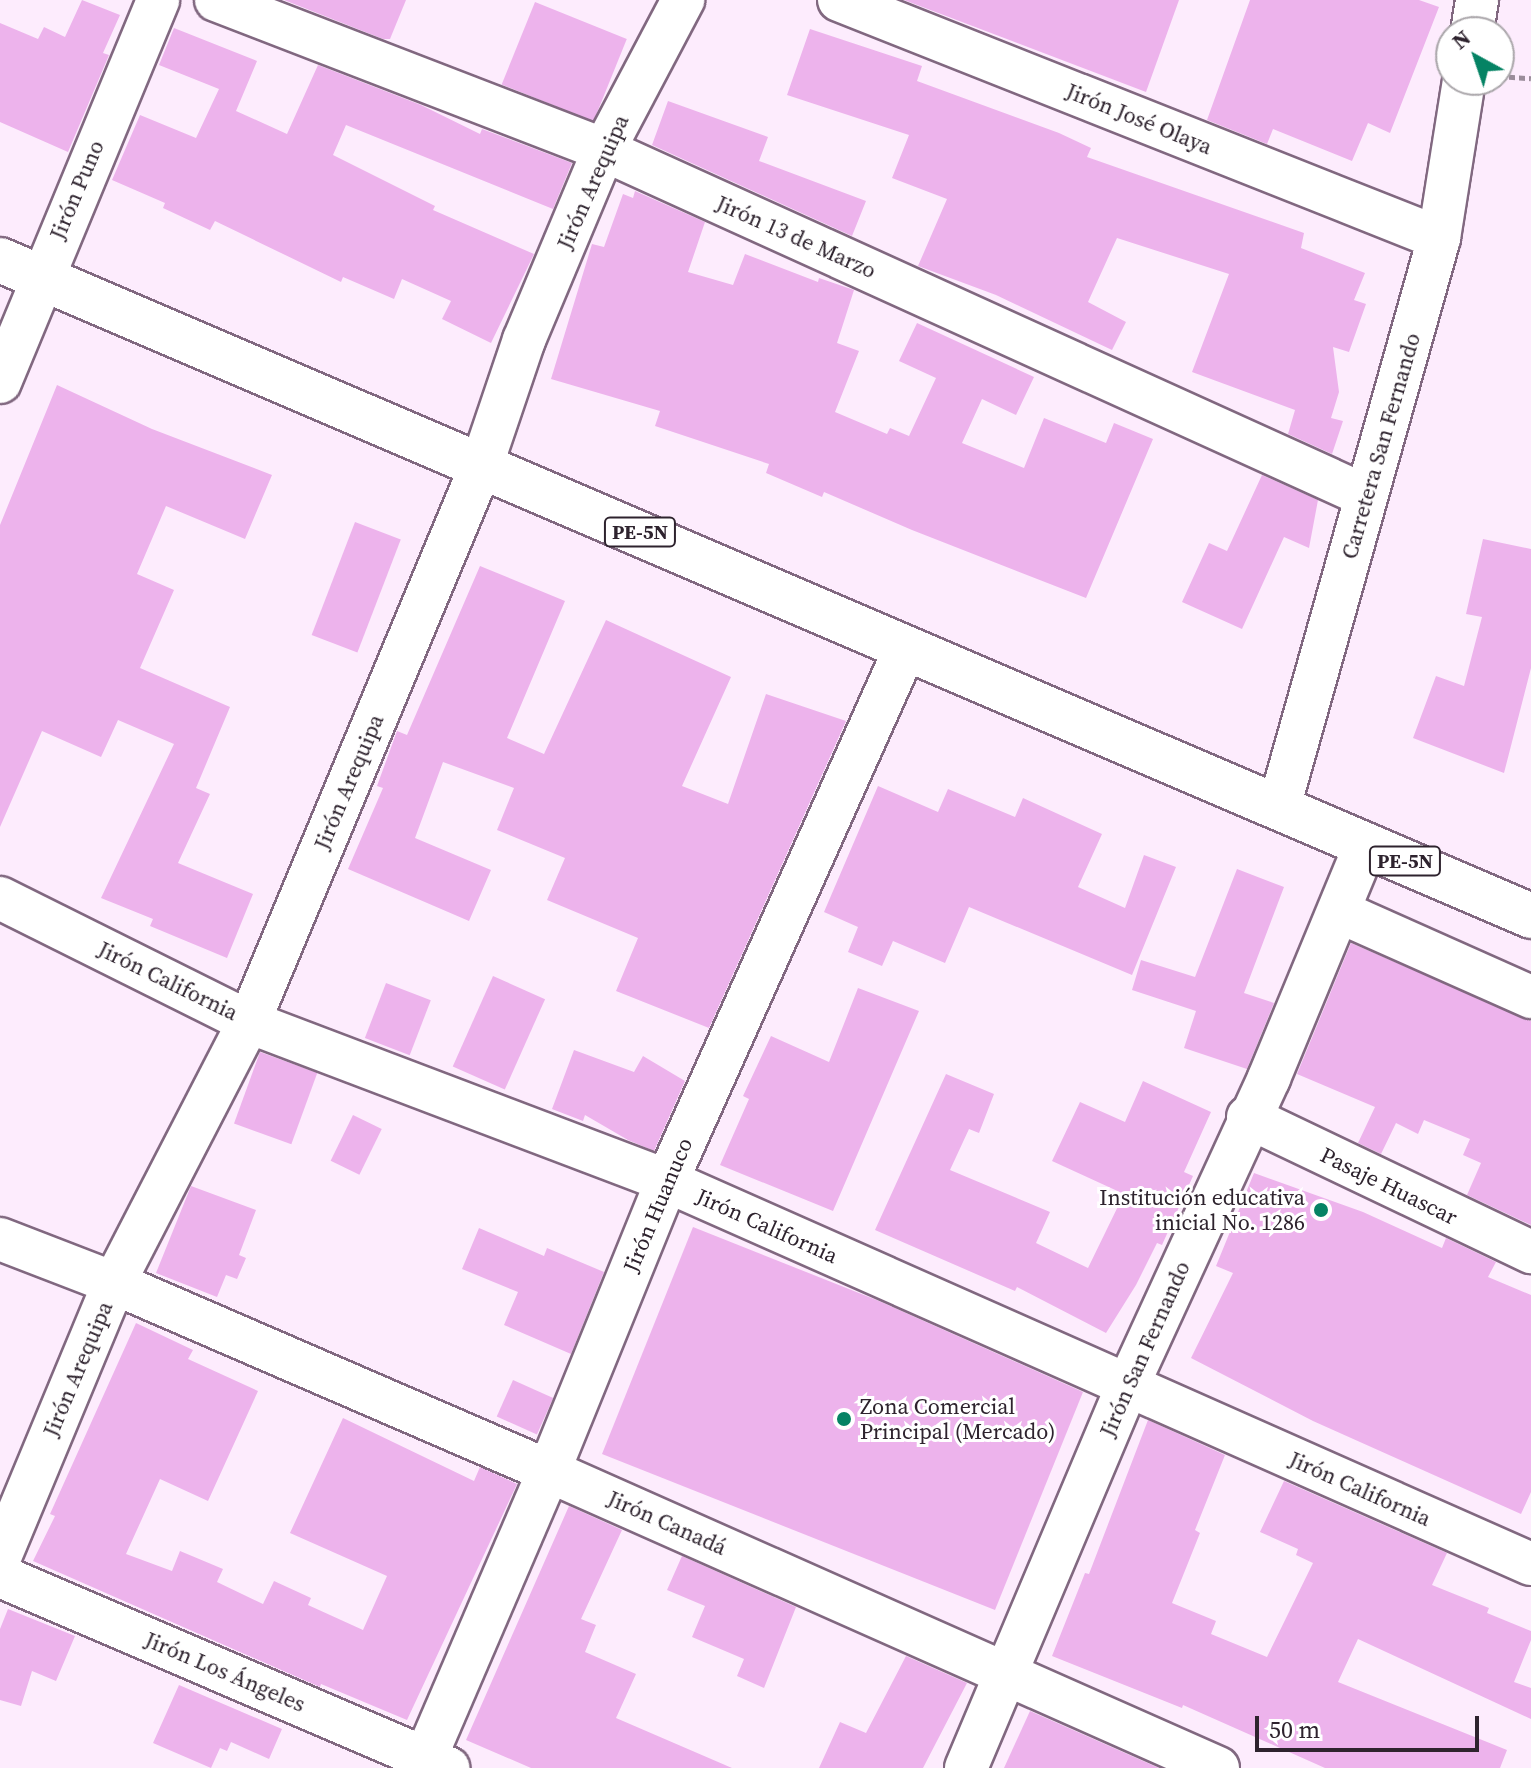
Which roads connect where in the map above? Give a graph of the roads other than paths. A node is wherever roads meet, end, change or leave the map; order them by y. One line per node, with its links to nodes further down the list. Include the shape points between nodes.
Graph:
1 (158, 0): 9 (street, Jirón Puno)
2 (216, 0): 6 (street, Jirón 13 de Marzo)
3 (683, 0): 6 (street, Jirón Arequipa)
4 (839, 0): 7 (street, Jirón José Olaya)
5 (1461, 96): 7 (street, Carretera San Fernando)
6 (604, 150): 11 (street, Jirón Arequipa, via 524,340); 12 (street, Jirón 13 de Marzo)
7 (1439, 238): 12 (street, Carretera San Fernando)
8 (0, 260): 9 (highway, PE-5N)
9 (40, 277): 10 (street, Jirón Puno); 11 (highway, PE-5N)
10 (0, 382)
11 (482, 464): 13 (highway, PE-5N); 20 (street, Jirón Arequipa)
12 (1366, 496): 14 (street, Carretera San Fernando)
13 (906, 647): 14 (highway, PE-5N); 22 (street, Jirón Huanuco)
14 (1279, 807): 15 (highway, PE-5N)
15 (1366, 844): 17 (street, Jirón San Fernando); 18 (highway, PE-5N)
16 (0, 898): 20 (street, Jirón California)
17 (1340, 912): 19 (street); 21 (street, Jirón San Fernando)
18 (1531, 916)
19 (1531, 997)
20 (249, 1022): 22 (street, Jirón California); 25 (street, Jirón Arequipa)
21 (1248, 1117): 24 (street, Pasaje Huascar); 26 (street, Jirón San Fernando)
22 (667, 1181): 26 (street, Jirón California); 27 (street, Jirón Huanuco)
23 (0, 1239): 25 (street, Jirón Canadá)
24 (1531, 1252)
25 (114, 1283): 27 (street, Jirón Canadá); 28 (street, Jirón Arequipa)
26 (1127, 1387): 29 (street, Jirón California); 31 (street, Jirón San Fernando)
27 (549, 1471): 31 (street, Jirón Canadá); 32 (street, Jirón Huanuco)
28 (0, 1557)
29 (1531, 1564)
30 (0, 1576): 32 (street, Jirón Los Ángeles)
31 (1007, 1673): 33 (street, Jirón San Fernando); 34 (street, Jirón Canadá)
32 (432, 1765)
33 (966, 1768)
34 (1218, 1768)

